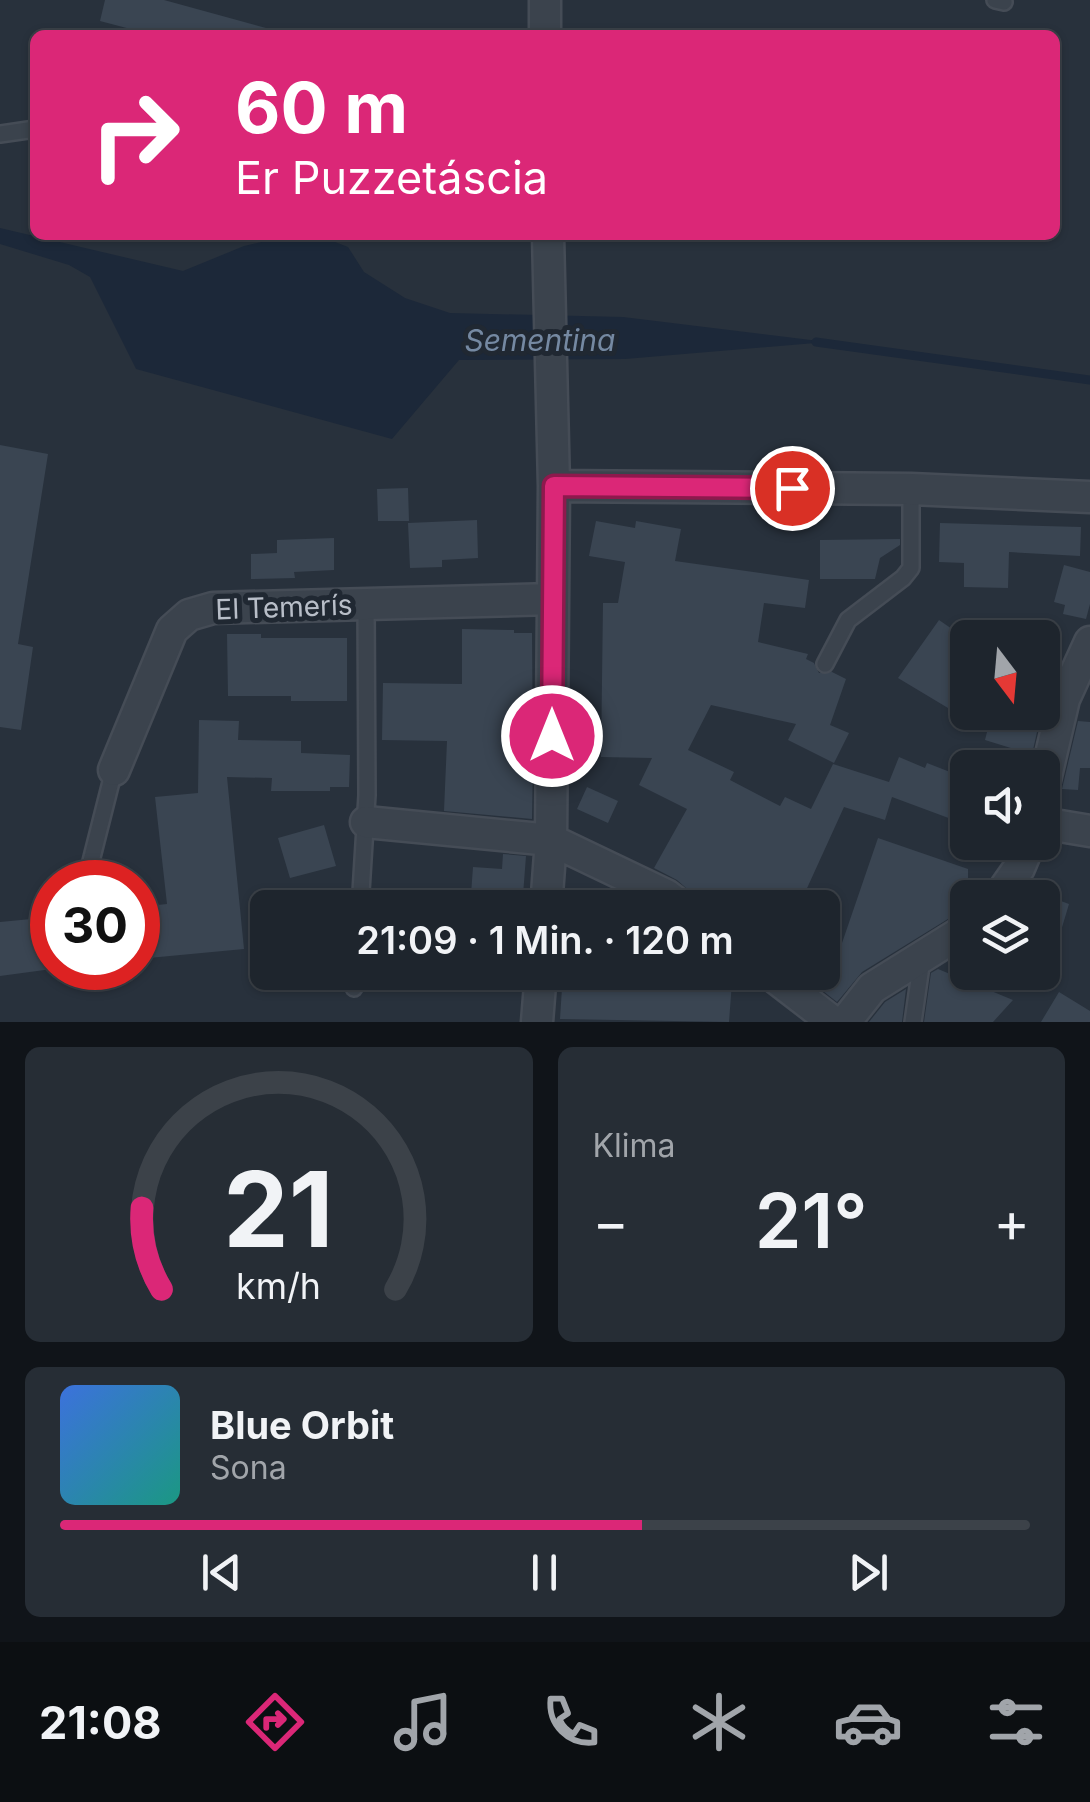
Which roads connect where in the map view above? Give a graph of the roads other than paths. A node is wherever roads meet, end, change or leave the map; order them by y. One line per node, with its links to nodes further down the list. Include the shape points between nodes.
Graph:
1 (545, 0): 2 (street)
2 (545, 30)
3 (30, 130): 4 (lane)
4 (0, 134)
5 (548, 240): 6 (street)
6 (554, 486): 7 (street); 9 (street)
7 (912, 489): 8 (street); 12 (lane, via 911,568 848,620)
8 (1090, 497)
9 (553, 599): 10 (street, El Temerís); 18 (street)
10 (366, 604): 14 (street, El Temerís, via 213,608 188,615 168,638); 15 (lane)
11 (1090, 642): 13 (street, via 1064,699)
12 (825, 664)
13 (1052, 750)
14 (114, 770): 19 (lane)
15 (366, 822): 18 (street); 20 (lane)
16 (1060, 826): 17 (street)
17 (1090, 830)
18 (551, 840): 21 (street); 22 (street)
19 (91, 860)
20 (361, 890)
21 (547, 890)
22 (657, 890)
23 (950, 939): 24 (street)
24 (922, 955): 29 (street, via 872,988); 30 (lane)
25 (540, 990): 27 (street)
26 (791, 990): 28 (street)
27 (537, 1022)
28 (833, 1022)
29 (844, 1022)
30 (913, 1022)

